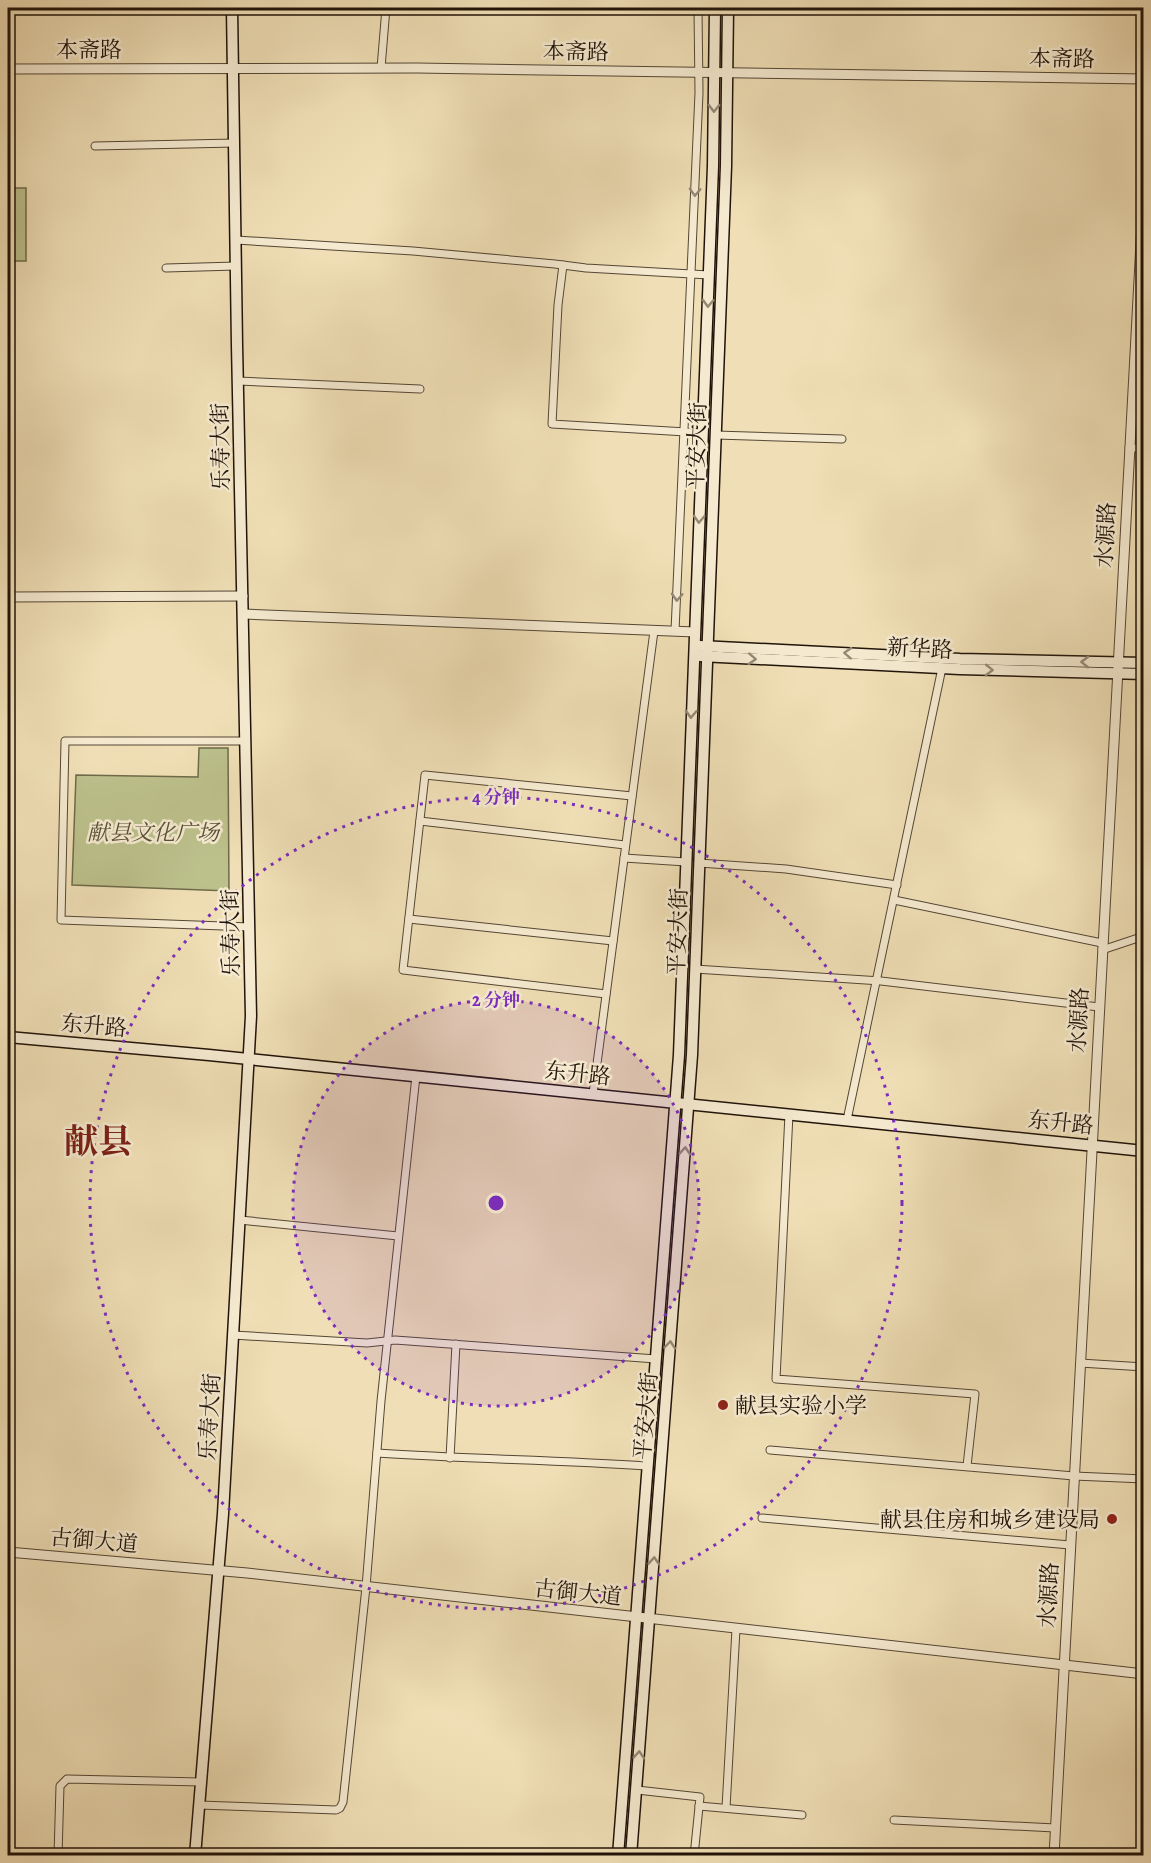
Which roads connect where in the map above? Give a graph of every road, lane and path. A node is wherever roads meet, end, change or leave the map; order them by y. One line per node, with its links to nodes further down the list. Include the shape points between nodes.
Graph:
1 (232, 8): 6 (main road, 乐寿大街)
2 (386, 8): 7 (street)
3 (698, 8): 9 (street)
4 (715, 8): 10 (main road, 平安大街)
5 (728, 8): 11 (main road, 平安大街)
6 (234, 68): 7 (street, 本斋路); 8 (street, 本斋路); 13 (main road, 乐寿大街)
7 (381, 68): 9 (street, 本斋路)
8 (8, 69)
9 (699, 73): 10 (street, 本斋路); 20 (street, one-way to 20)
10 (714, 73): 11 (street, 本斋路); 21 (main road, 平安大街, one-way to 21)
11 (728, 73): 12 (street, 本斋路); 26 (main road, 平安大街)
12 (1143, 79)
13 (235, 143): 14 (street); 16 (main road, 乐寿大街)
14 (95, 146)
15 (1143, 187): 28 (street, 水源路)
16 (236, 240): 17 (street); 18 (main road, 乐寿大街)
17 (563, 265): 20 (street); 24 (street, via 552,424)
18 (236, 266): 19 (street); 22 (main road, 乐寿大街)
19 (166, 267)
20 (691, 274): 21 (street); 24 (street)
21 (709, 275): 25 (main road, 平安大街, one-way to 25)
22 (238, 381): 23 (street); 30 (main road, 乐寿大街)
23 (420, 389)
24 (684, 432): 25 (street); 34 (street, one-way to 34)
25 (703, 433): 35 (main road, 平安大街, one-way to 35)
26 (716, 435): 27 (street); 37 (main road, 平安大街)
27 (842, 439)
28 (1129, 448): 29 (street); 40 (street, 水源路)
29 (1143, 448)
30 (243, 596): 31 (street); 32 (main road, 乐寿大街)
31 (8, 597)
32 (244, 614): 33 (street); 42 (main road, 乐寿大街)
33 (654, 631): 34 (street); 43 (street)
34 (675, 632): 35 (street)
35 (695, 632): 36 (main road, 平安大街)
36 (694, 650): 37 (main road, 新华路); 47 (main road, 平安大街, one-way to 47)
37 (707, 651): 39 (main road, 新华路, one-way to 39); 40 (main road, 新华路, one-way to 37, via 949,658); 48 (main road, 平安大街)
38 (1143, 663): 40 (main road, 新华路)
39 (942, 668): 40 (main road, 新华路, one-way to 40); 49 (street)
40 (1117, 668): 41 (main road, 新华路); 55 (street, 水源路)
41 (1143, 674)
42 (246, 741): 52 (main road, 乐寿大街); 52 (street, via 65,741 61,920)
43 (632, 796): 44 (street, via 425,775); 45 (street)
44 (420, 821): 45 (street); 51 (street)
45 (625, 845): 46 (street)
46 (624, 858): 47 (street); 54 (street)
47 (686, 862): 64 (main road, 平安大街)
48 (699, 862): 49 (street, via 786,869); 56 (main road, 平安大街)
49 (897, 885): 50 (street)
50 (894, 900): 55 (street); 57 (street)
51 (409, 919): 54 (street); 58 (street, via 403,970)
52 (249, 927): 61 (main road, 乐寿大街)
53 (1143, 936): 55 (street)
54 (613, 941): 58 (street)
55 (1102, 946): 59 (street, 水源路)
56 (695, 969): 57 (street); 65 (main road, 平安大街)
57 (877, 981): 59 (street); 67 (street)
58 (606, 994): 63 (street)
59 (1099, 1007): 68 (street, 水源路)
60 (8, 1037): 61 (main road, 东升路)
61 (249, 1059): 62 (main road, 东升路); 70 (main road, 乐寿大街)
62 (416, 1076): 63 (main road, 东升路); 71 (street)
63 (593, 1094): 64 (main road, 东升路)
64 (675, 1102): 65 (main road, 东升路); 75 (main road, 平安大街)
65 (688, 1104): 66 (main road, 东升路); 91 (main road, 平安大街, one-way to 65)
66 (789, 1114): 67 (main road, 东升路); 82 (street, via 776,1379 975,1394)
67 (847, 1120): 68 (main road, 东升路)
68 (1091, 1145): 69 (main road, 东升路); 76 (street, 水源路)
69 (1143, 1151)
70 (240, 1220): 71 (street); 72 (main road, 乐寿大街)
71 (399, 1236): 73 (street)
72 (233, 1335): 73 (street, via 367,1344); 88 (main road, 乐寿大街)
73 (387, 1341): 74 (street); 79 (street)
74 (456, 1344): 75 (street); 80 (street)
75 (656, 1359): 81 (main road, 平安大街)
76 (1080, 1363): 77 (street); 83 (street, 水源路)
77 (1143, 1367)
78 (770, 1450): 82 (street)
79 (377, 1453): 80 (street); 89 (street)
80 (450, 1458): 81 (street)
81 (647, 1466): 90 (main road, 平安大街)
82 (967, 1466): 83 (street)
83 (1074, 1476): 84 (street); 86 (street, 水源路)
84 (1143, 1479)
85 (762, 1518): 86 (street)
86 (1070, 1545): 93 (street, 水源路)
87 (8, 1552): 88 (street, 古御大道)
88 (218, 1570): 89 (street, 古御大道); 95 (main road, 乐寿大街)
89 (366, 1587): 90 (street, 古御大道); 97 (street, via 340,1808)
90 (636, 1618): 91 (street, 古御大道); 105 (main road, 平安大街)
91 (650, 1619): 92 (street, 古御大道); 96 (main road, 平安大街, one-way to 91)
92 (736, 1629): 93 (street, 古御大道); 99 (street)
93 (1064, 1665): 94 (street, 古御大道); 102 (street, 水源路)
94 (1143, 1674)
95 (201, 1782): 97 (main road, 乐寿大街); 103 (street, via 67,1779 60,1786)
96 (637, 1790): 98 (street, via 700,1797); 106 (main road, 平安大街)
97 (199, 1805): 104 (main road, 乐寿大街)
98 (699, 1806): 99 (street); 107 (street)
99 (726, 1808): 100 (street)
100 (802, 1815)
101 (894, 1820): 102 (street)
102 (1055, 1828): 108 (street, 水源路)
103 (58, 1856)
104 (195, 1856)
105 (618, 1856)
106 (631, 1856)
107 (694, 1856)
108 (1054, 1856)

